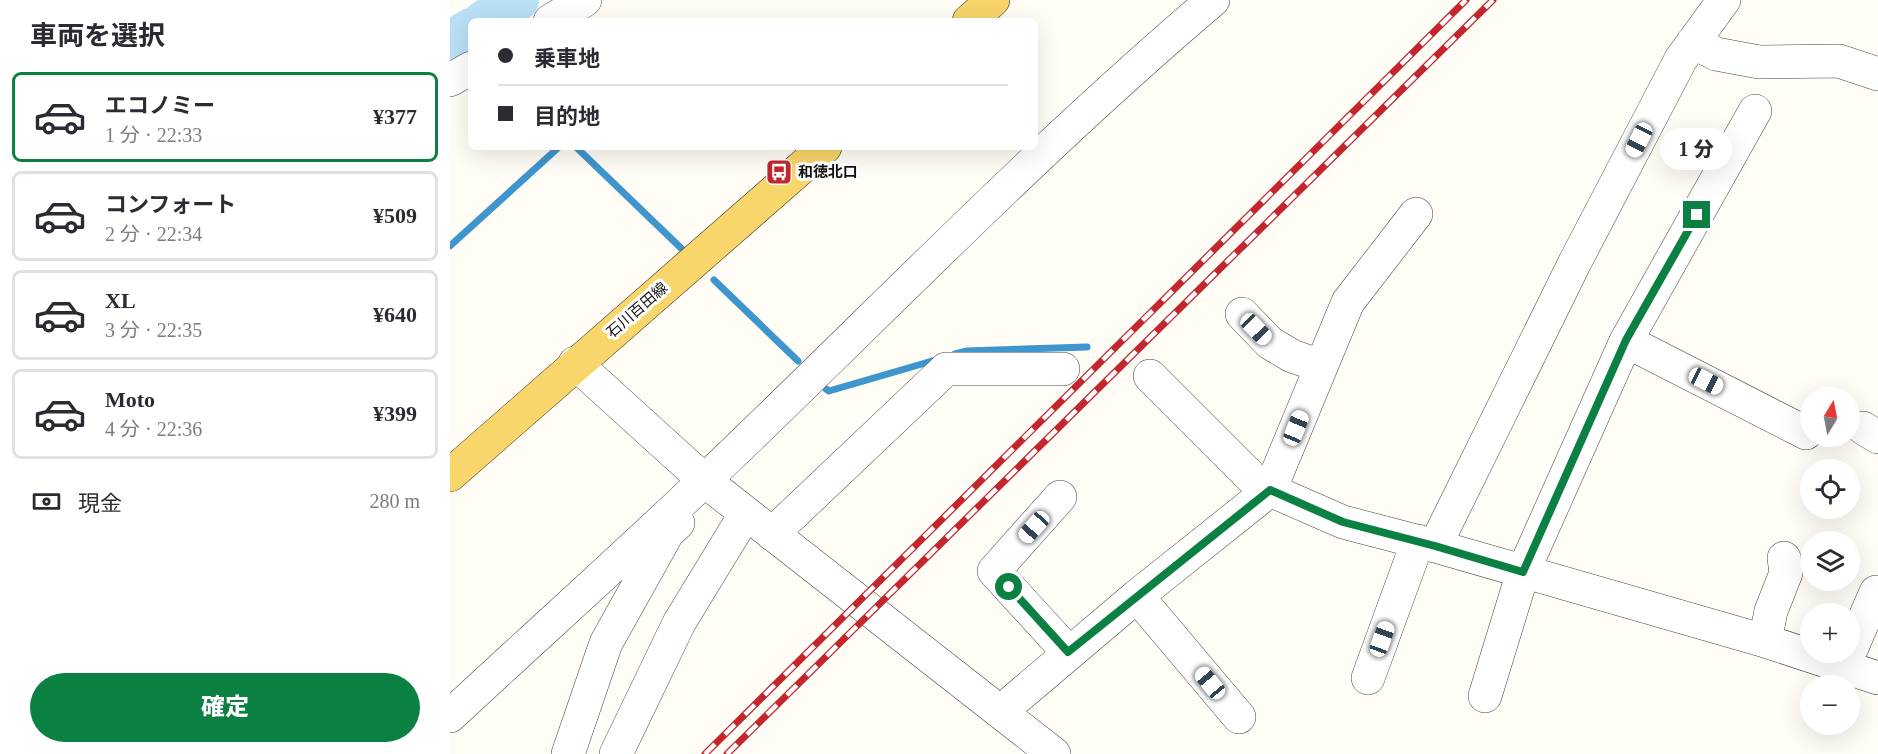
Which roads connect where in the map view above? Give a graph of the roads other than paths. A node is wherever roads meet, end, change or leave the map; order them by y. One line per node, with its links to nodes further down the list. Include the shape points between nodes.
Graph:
1 (585, 0): 5 (street)
2 (993, 0): 6 (main road)
3 (1213, 0): 22 (street, via 1015,179)
4 (1724, 0): 7 (street)
5 (555, 18)
6 (972, 18)
7 (1693, 42): 9 (street, via 1716,54 1759,62 1839,61); 27 (street)
8 (468, 70): 10 (street)
9 (1878, 74)
10 (450, 81)
11 (1755, 111): 15 (street)
12 (822, 150): 16 (main road, 石川百田線)
13 (1416, 214): 17 (street, via 1348,302)
14 (1242, 314): 17 (street, via 1270,343)
15 (1626, 340): 20 (street); 29 (street)
16 (575, 363): 21 (main road, 石川百田線); 22 (street)
17 (1321, 366): 23 (street)
18 (1063, 369): 26 (street, via 946,369)
19 (1150, 376): 23 (street, via 1252,478)
20 (1800, 430)
21 (450, 475)
22 (709, 484): 25 (street); 39 (street); 41 (street, via 668,532 606,643)
23 (1270, 490): 27 (street, via 1343,522); 31 (street)
24 (1060, 497): 33 (street, via 994,571)
25 (746, 513): 26 (street); 42 (street, via 679,623)
26 (772, 534): 38 (street)
27 (1427, 543): 29 (street); 35 (street)
28 (1784, 558): 32 (street, via 1786,573 1771,611)
29 (1523, 572): 32 (street); 37 (street)
30 (1876, 592): 34 (street)
31 (1137, 596): 33 (street); 40 (street)
32 (1765, 641): 34 (street)
33 (1068, 652): 38 (street)
34 (1843, 668): 36 (street)
35 (1368, 678)
36 (1878, 678)
37 (1485, 696)
38 (1000, 712): 43 (street)
39 (450, 716)
40 (1239, 717)
41 (568, 754)
42 (616, 754)
43 (1054, 754)

